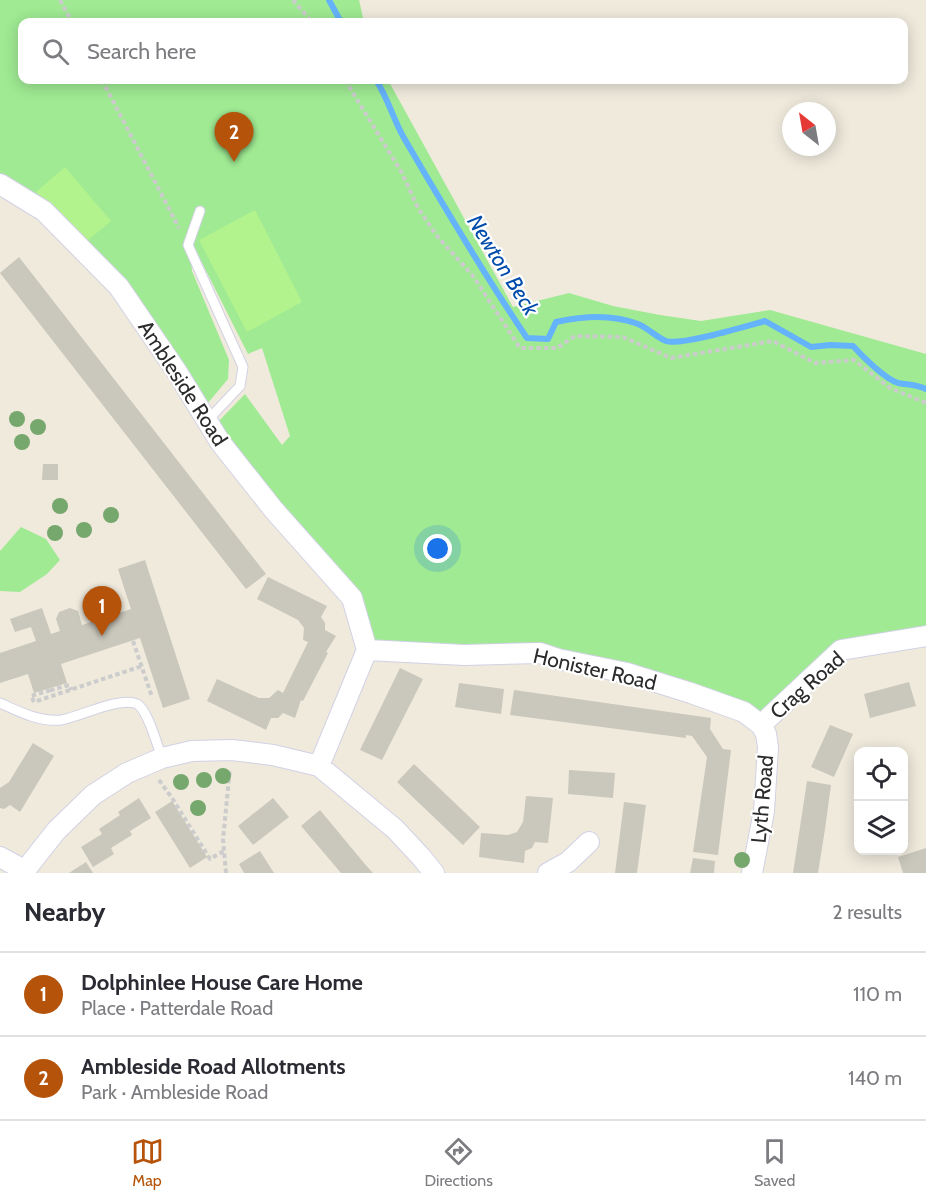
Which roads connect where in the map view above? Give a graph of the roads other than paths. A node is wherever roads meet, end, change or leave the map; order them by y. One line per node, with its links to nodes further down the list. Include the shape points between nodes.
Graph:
1 (0, 184): 3 (street, Ambleside Road, via 44,211 119,286)
2 (200, 211): 3 (lane, via 188,245 243,367 240,386)
3 (207, 421): 5 (street, Ambleside Road, via 273,509 352,598)
4 (926, 636): 7 (street, Crag Road, via 841,650)
5 (367, 650): 7 (street, Honister Road, via 464,655 540,653 691,693 744,712); 9 (street)
6 (0, 703): 8 (lane, via 35,718 61,720 127,702 138,705 151,727)
7 (761, 725): 15 (street, Lyth Road, via 767,762 764,812)
8 (157, 759): 9 (street, via 232,750); 12 (street, via 93,795 56,831)
9 (319, 766): 13 (street, via 395,829)
10 (589, 842): 14 (street, via 568,862)
11 (0, 857): 12 (street)
12 (24, 872)
13 (434, 873)
14 (548, 873)
15 (752, 873)

